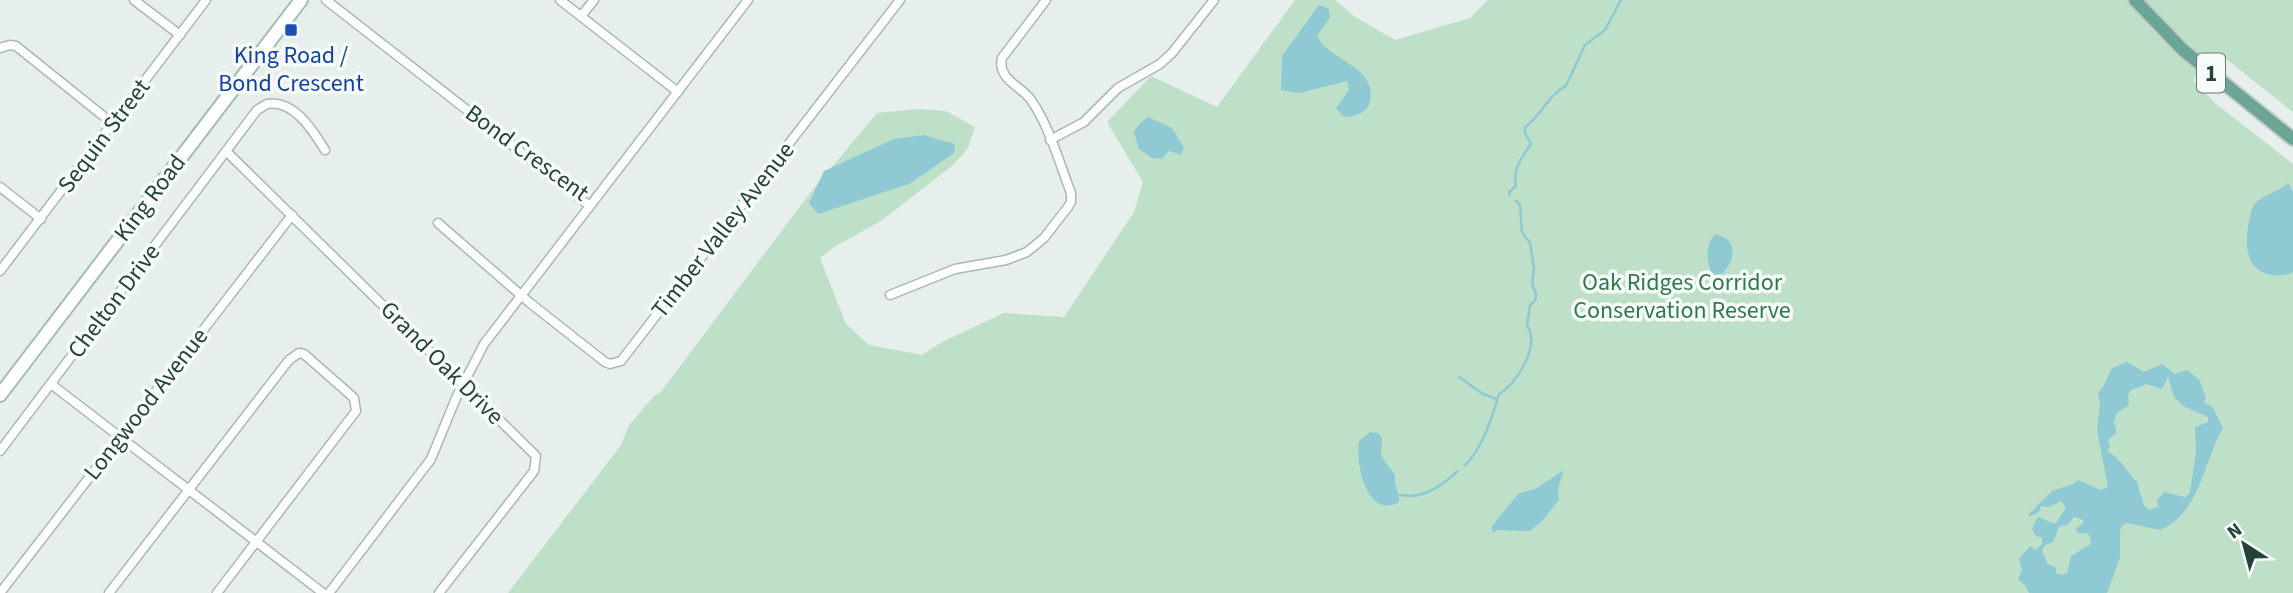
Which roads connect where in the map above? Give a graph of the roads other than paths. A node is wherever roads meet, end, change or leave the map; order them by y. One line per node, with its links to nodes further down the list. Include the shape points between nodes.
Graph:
1 (134, 0): 13 (street)
2 (206, 0): 13 (street, Sequin Street)
3 (301, 0): 31 (main road, King Road)
4 (326, 0): 22 (street, Bond Crescent)
5 (560, 0): 12 (street)
6 (594, 0): 12 (street)
7 (748, 0): 15 (street, Bond Crescent)
8 (900, 0): 27 (street, Timber Valley Avenue, via 621,361 605,362)
9 (1046, 0): 18 (street, via 1004,54 1000,69 1032,102)
10 (1214, 0): 18 (street, via 1160,64 1118,88 1084,122)
11 (2135, 0): 17 (main road, 1, via 2183,50)
12 (581, 16): 15 (street)
13 (180, 35): 16 (street, Sequin Street)
14 (0, 48): 16 (street, via 16,46)
15 (678, 92): 22 (street, Bond Crescent)
16 (112, 123): 24 (street, Sequin Street)
17 (2293, 139)
18 (1050, 140): 28 (street, via 1072,197 1035,247 1016,257 955,269)
19 (325, 150): 20 (street, Chelton Drive, via 309,125 285,105 273,103 257,110)
20 (226, 151): 23 (street, Grand Oak Drive); 30 (street, Chelton Drive)
21 (0, 187): 24 (street)
22 (590, 206): 27 (street)
23 (292, 215): 29 (street, Grand Oak Drive); 32 (street, Longwood Avenue)
24 (41, 219): 26 (street, Sequin Street)
25 (438, 223): 27 (street, Timber Valley Avenue)
26 (0, 271)
27 (521, 295): 29 (street, via 484,344)
28 (890, 295)
29 (463, 383): 40 (street, via 431,459); 41 (street, Grand Oak Drive, via 536,456 534,471)
30 (51, 384): 32 (street); 33 (street, Chelton Drive)
31 (0, 395)
32 (121, 437): 34 (street); 36 (street, Longwood Avenue)
33 (0, 451)
34 (189, 490): 35 (street); 35 (street, via 289,360 299,353 309,356 354,398 356,411); 37 (street)
35 (256, 541): 38 (street); 39 (street)
36 (0, 593)
37 (109, 593)
38 (217, 593)
39 (323, 593)
40 (329, 593)
41 (439, 593)

